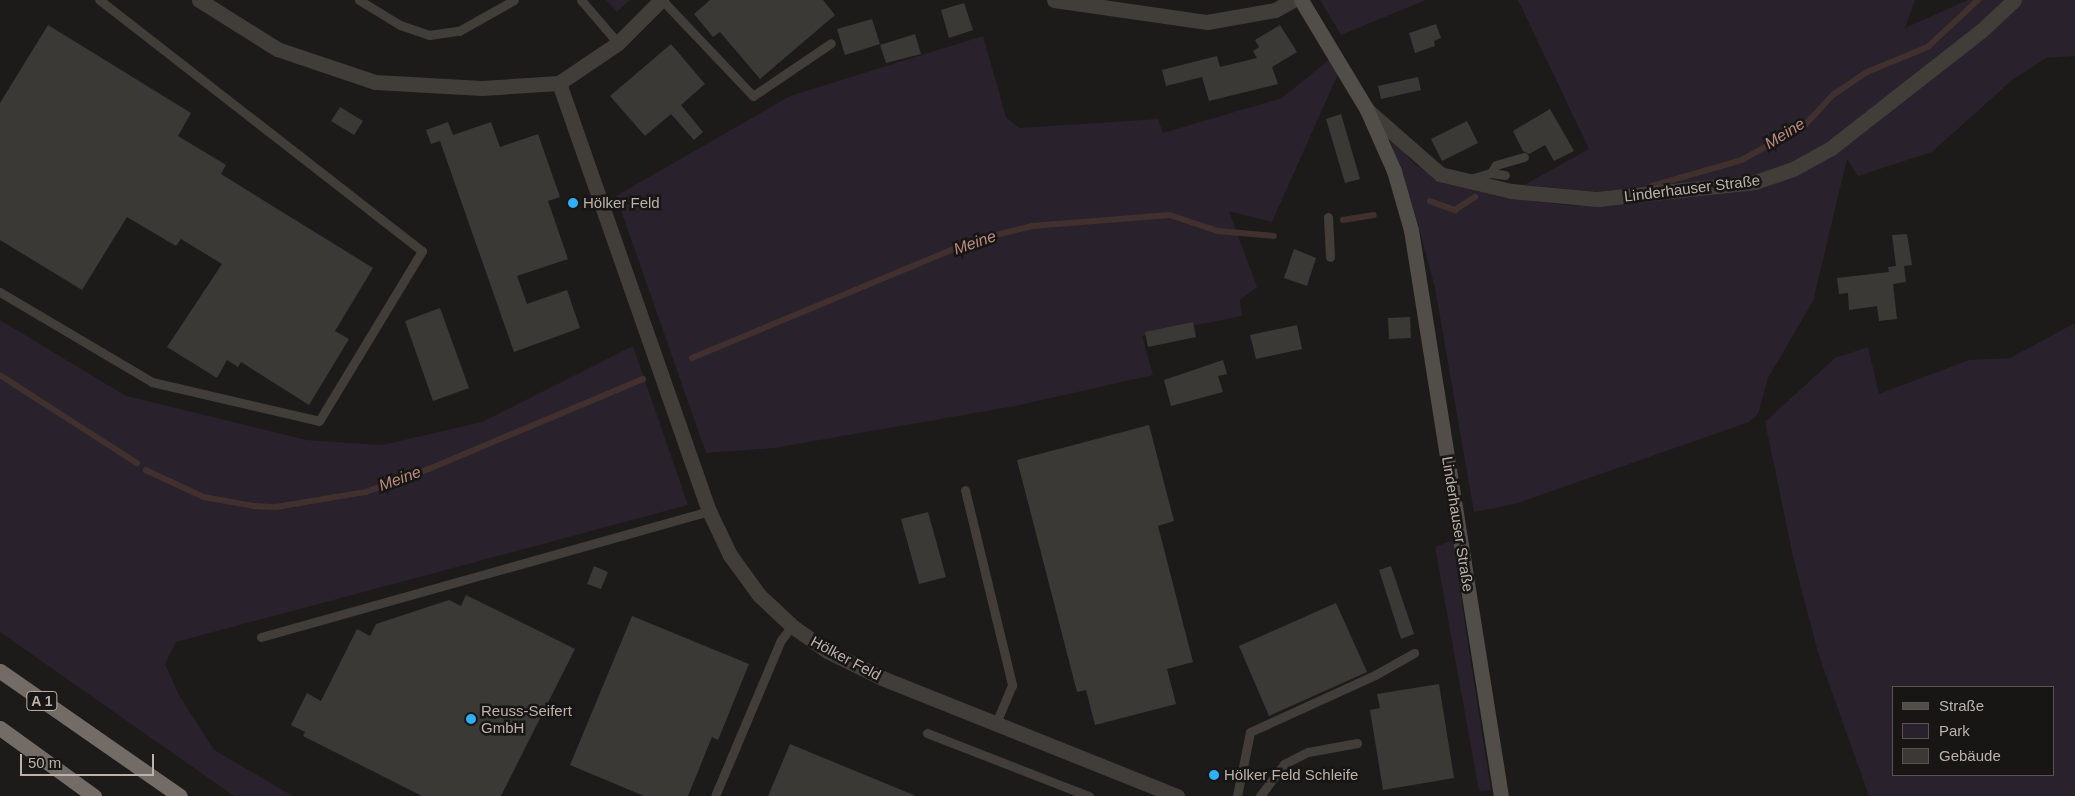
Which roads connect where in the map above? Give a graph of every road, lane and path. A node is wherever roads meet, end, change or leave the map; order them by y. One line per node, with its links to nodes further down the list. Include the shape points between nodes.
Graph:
1 (99, 0): 21 (lane, via 422,251 319,421 152,382)
2 (199, 0): 13 (street, via 277,49 375,82 482,88)
3 (359, 0): 4 (lane, via 400,25 428,35 459,31)
4 (514, 0)
5 (582, 0): 11 (lane)
6 (661, 0): 11 (street); 12 (lane, via 754,96)
7 (1054, 0): 8 (street, via 1207,22 1275,10)
8 (1293, 0)
9 (1301, 0): 14 (main road, Linderhauser Straße)
10 (2014, 0): 18 (street, Linderhauser Straße, via 1981,31 1831,148 1793,169 1755,182 1597,199 1512,191)
11 (618, 43): 13 (street)
12 (830, 44)
13 (559, 83): 23 (street, Hölker Feld)
14 (1367, 110): 18 (street, Linderhauser Straße, via 1422,161 1440,174); 39 (main road, Linderhauser Straße, via 1394,171 1411,230)
15 (1524, 157): 16 (lane, via 1496,165)
16 (1491, 173): 17 (lane); 18 (lane)
17 (1505, 175)
18 (1463, 182)
19 (1328, 217): 20 (lane)
20 (1330, 257)
21 (0, 292)
22 (966, 490): 28 (lane, via 1012,685)
23 (709, 511): 24 (street, Hölker Feld, via 730,555 759,596); 25 (lane)
24 (792, 626): 28 (street, Hölker Feld, via 827,651 882,678); 34 (lane, via 781,640)
25 (260, 637)
26 (1414, 653): 37 (lane, via 1375,675 1250,732)
27 (0, 671): 33 (highway, A 1)
28 (996, 723): 36 (street, Hölker Feld)
29 (0, 728): 32 (highway)
30 (927, 734): 35 (lane)
31 (1358, 743): 38 (lane, via 1308,752 1284,764)
32 (94, 796)
33 (180, 796)
34 (715, 796)
35 (1090, 796)
36 (1177, 796)
37 (1238, 796)
38 (1260, 796)
39 (1501, 796)

